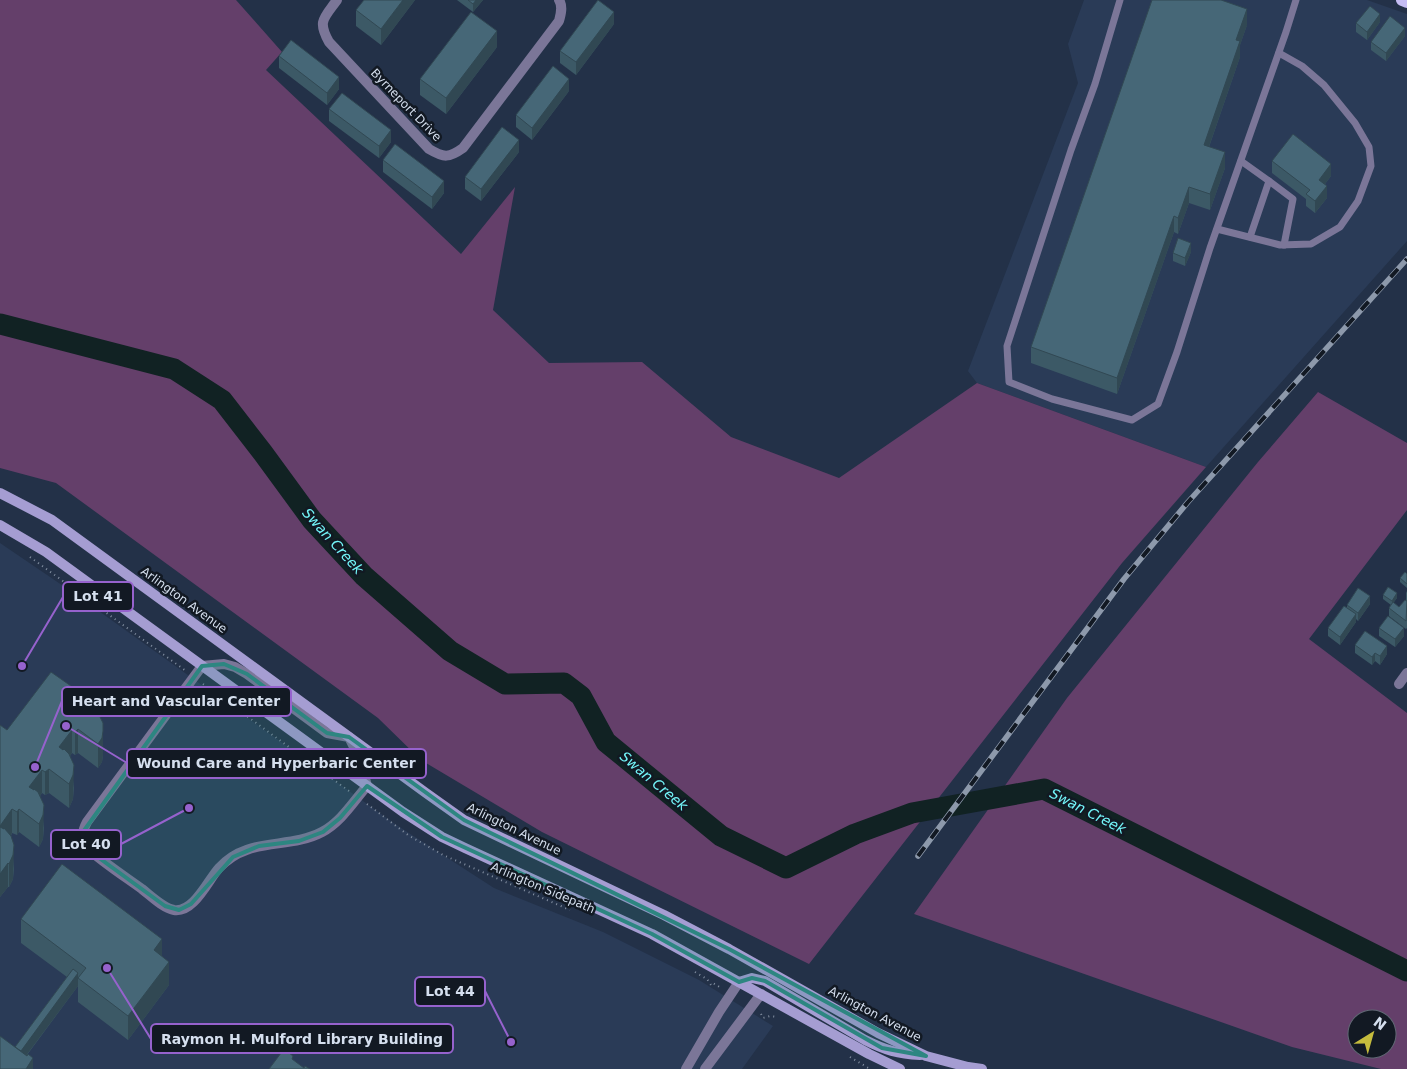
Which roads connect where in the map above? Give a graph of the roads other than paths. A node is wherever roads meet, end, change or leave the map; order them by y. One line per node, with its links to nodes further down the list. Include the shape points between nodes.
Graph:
1 (337, 0): 2 (street, Byrneport Drive, via 322,21 329,42 428,149 439,155 453,155 463,148 559,21)
2 (559, 0)
3 (1120, 0): 10 (lane, via 1007,346 1009,382 1052,399 1132,420 1158,404)
4 (1296, 0): 7 (lane)
5 (1402, 0): 6 (main road)
6 (1407, 2)
7 (1279, 53): 8 (lane); 12 (lane, via 1302,66 1324,85 1355,122 1369,148 1371,166 1358,201 1340,227 1311,244)
8 (1241, 161): 9 (lane); 10 (lane)
9 (1270, 181): 11 (lane); 12 (lane, via 1293,199)
10 (1217, 229): 11 (lane)
11 (1250, 237): 12 (lane)
12 (1284, 245)
13 (0, 493): 18 (street, Arlington Avenue, via 52,520)
14 (0, 525): 15 (street, via 46,552)
15 (202, 666): 18 (street, via 224,664 235,667 327,733); 19 (street); 19 (street, via 123,770 82,832 83,841 91,851 160,902 174,910 184,909 219,868 245,850 298,841 323,832 340,818)
16 (1407, 673): 17 (street)
17 (1399, 684)
18 (349, 737): 19 (street, via 360,759); 22 (street, Arlington Avenue, via 464,820 729,949 878,1033)
19 (366, 786): 20 (street, via 442,837 652,934)
20 (739, 982): 21 (street); 22 (street, via 752,978 765,981 882,1048); 23 (street)
21 (761, 994): 24 (street); 25 (street)
22 (926, 1056): 26 (street, Arlington Avenue)
23 (686, 1069)
24 (705, 1069)
25 (900, 1069)
26 (982, 1069)

